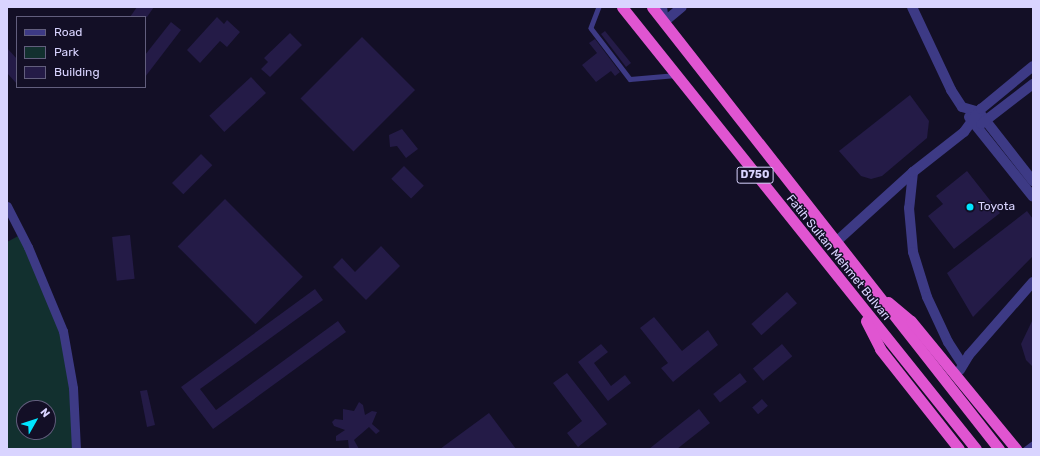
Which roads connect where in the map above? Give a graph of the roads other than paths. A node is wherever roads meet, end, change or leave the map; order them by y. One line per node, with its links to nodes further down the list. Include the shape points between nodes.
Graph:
1 (598, 7): 9 (lane, via 591,28 630,79)
2 (622, 7): 9 (highway, Fatih Sultan Mehmet Bulvarı / D750)
3 (652, 7): 7 (highway, Fatih Sultan Mehmet Bulvarı / D750)
4 (662, 7): 7 (street)
5 (682, 7): 7 (street)
6 (912, 7): 11 (street, via 951,90)
7 (664, 22): 19 (highway, Fatih Sultan Mehmet Bulvarı / D750)
8 (1033, 66): 12 (street)
9 (676, 75): 22 (highway, Fatih Sultan Mehmet Bulvarı / D750)
10 (1033, 84): 13 (street)
11 (962, 107): 12 (street); 14 (street)
12 (979, 112): 13 (street); 14 (street)
13 (987, 122): 14 (street); 16 (street)
14 (974, 124): 15 (street); 17 (street)
15 (913, 172): 19 (street); 23 (street, via 909,208 913,252 927,297 948,342)
16 (1033, 181)
17 (1033, 197)
18 (7, 206): 26 (street, via 28,246 63,331 73,388)
19 (837, 240): 21 (highway, Fatih Sultan Mehmet Bulvarı / D750)
20 (1033, 282): 23 (street)
21 (874, 290): 24 (highway, via 911,321); 29 (highway, Fatih Sultan Mehmet Bulvarı / D750)
22 (858, 305): 27 (highway, via 880,349); 28 (highway, Fatih Sultan Mehmet Bulvarı / D750)
23 (963, 365): 24 (street)
24 (956, 375): 30 (highway)
25 (1033, 443): 31 (lane)
26 (76, 449)
27 (959, 449)
28 (976, 449)
29 (999, 449)
30 (1016, 449)
31 (1025, 449)

